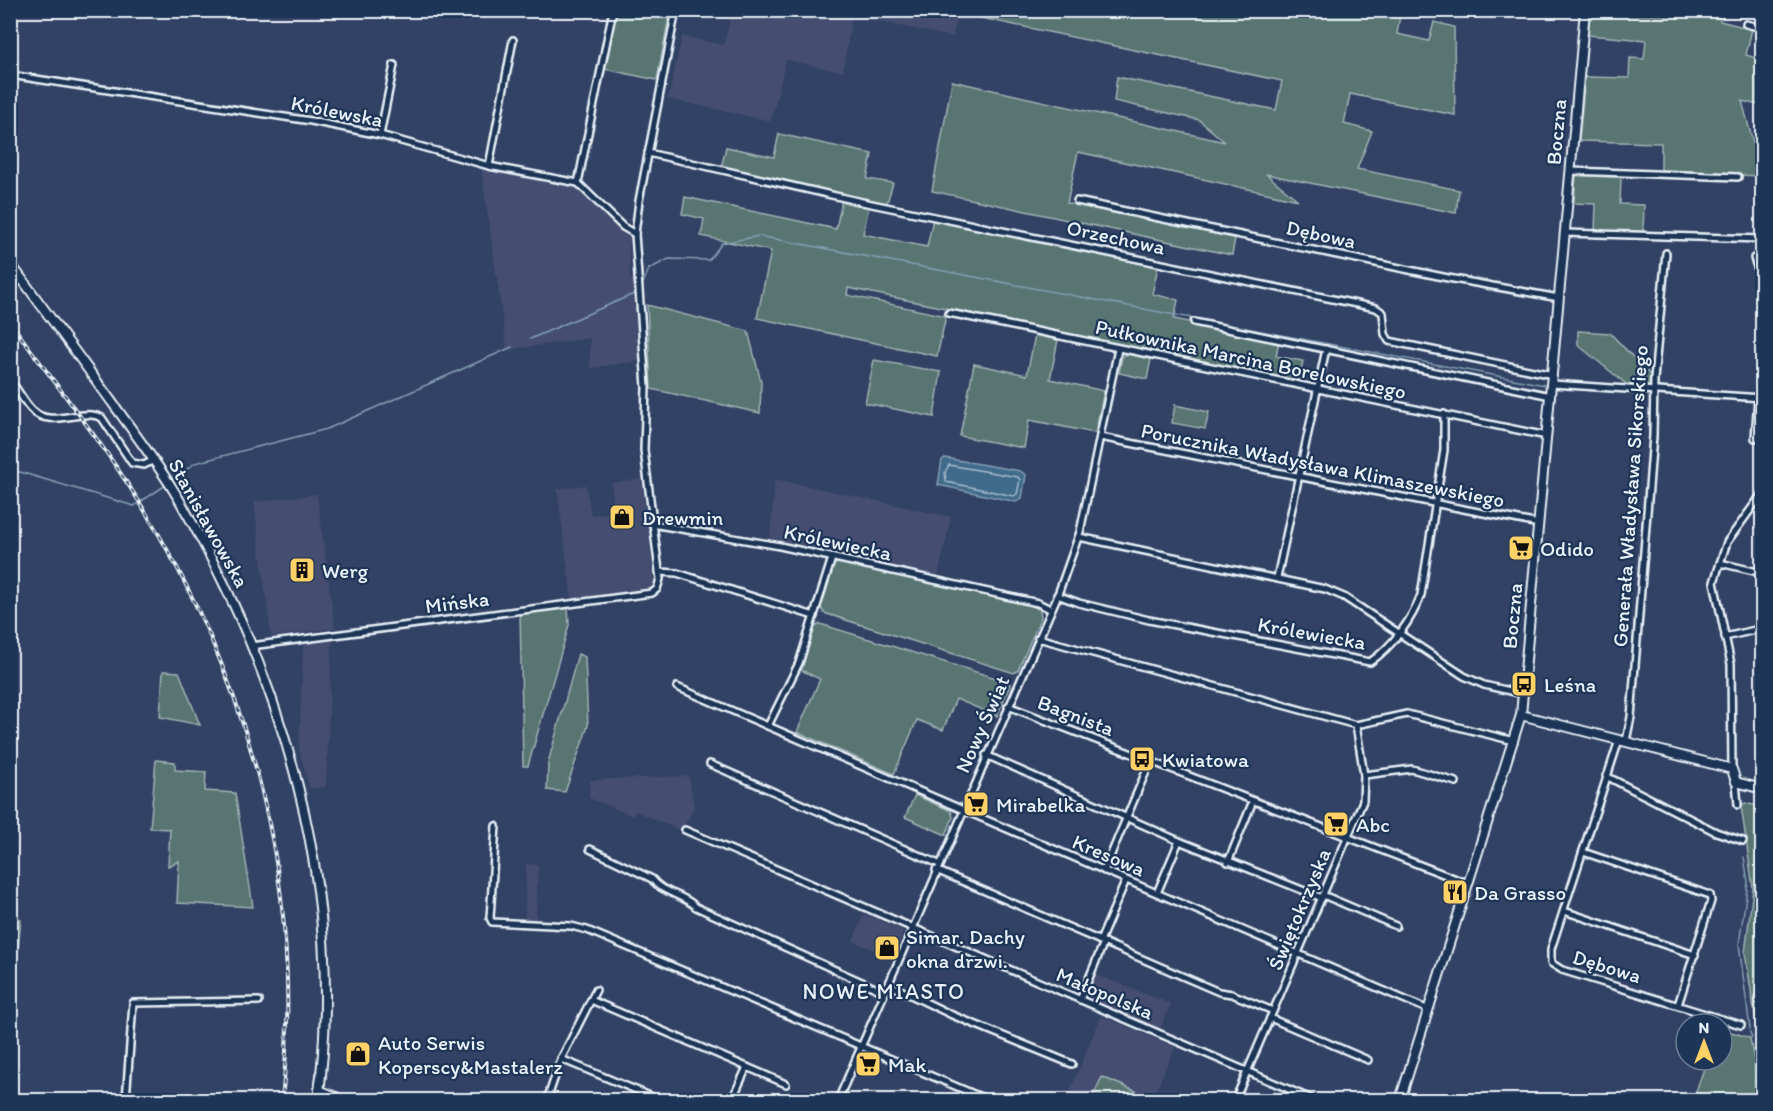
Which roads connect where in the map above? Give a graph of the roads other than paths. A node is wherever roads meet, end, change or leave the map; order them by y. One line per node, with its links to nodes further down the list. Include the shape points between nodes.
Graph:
1 (613, 10): 14 (street)
2 (676, 10): 10 (street)
3 (1586, 10): 12 (street, Boczna)
4 (1746, 24): 5 (street)
5 (1762, 28)
6 (513, 40): 11 (street)
7 (394, 65): 9 (street)
8 (10, 75): 9 (street, Królewska)
9 (380, 135): 11 (street, Królewska)
10 (648, 153): 17 (street); 29 (street, Orzechowa, via 862,202 1376,308 1383,313 1389,341)
11 (489, 166): 14 (street, Królewska)
12 (1571, 171): 13 (street); 16 (street, Boczna)
13 (1738, 177)
14 (578, 183): 17 (street)
15 (1077, 201): 23 (street, Dębowa)
16 (1565, 233): 18 (street); 23 (street, Boczna)
17 (635, 234): 42 (street, via 646,387 644,450)
18 (1762, 239)
19 (1666, 253): 31 (street, Generała Władysława Sikorskiego)
20 (1762, 259): 22 (street, via 1754,258)
21 (10, 263): 38 (street, Stanisławowska)
22 (1762, 281)
23 (1559, 298): 29 (street, Boczna)
24 (950, 313): 26 (street, Pułkownika Marcina Borelowskiego)
25 (1194, 322): 27 (street)
26 (1118, 349): 30 (street, Pułkownika Marcina Borelowskiego); 36 (street, Nowy Świat)
27 (1326, 349): 30 (street); 32 (street)
28 (10, 380): 38 (street, via 33,412 46,418 95,414 102,418 132,464 144,465)
29 (1552, 380): 31 (street); 32 (street, Boczna)
30 (1316, 389): 34 (street, Pułkownika Marcina Borelowskiego); 39 (street)
31 (1653, 390): 33 (street); 64 (street, Generała Władysława Sikorskiego, via 1653,436 1631,717)
32 (1551, 396): 35 (street, Boczna)
33 (1760, 398): 37 (street)
34 (1444, 414): 35 (street, Pułkownika Marcina Borelowskiego); 41 (street, Królewiecka, via 1444,450)
35 (1547, 436): 43 (street, Boczna)
36 (1100, 437): 39 (street, Porucznika Władysława Klimaszewskiego); 44 (street, Nowy Świat)
37 (1755, 438)
38 (154, 460): 57 (street, Stanisławowska, via 211,558)
39 (1299, 477): 41 (street, Porucznika Władysława Klimaszewskiego); 49 (street)
40 (1762, 495): 46 (street, via 1727,542)
41 (1435, 504): 43 (street, Porucznika Władysława Klimaszewskiego); 54 (street, Królewiecka, via 1421,595)
42 (652, 524): 45 (street, Królewiecka); 47 (street)
43 (1539, 524): 59 (street, Boczna)
44 (1079, 537): 49 (street); 50 (street, Nowy Świat)
45 (832, 558): 51 (street, Królewiecka, via 1038,603); 52 (street)
46 (1720, 563): 48 (street); 55 (street, via 1714,591)
47 (658, 572): 52 (street, via 677,573); 57 (street, Mińska, via 659,587 652,593)
48 (1762, 573)
49 (1277, 578): 54 (street, via 1344,597)
50 (1057, 595): 51 (street, Nowy Świat); 54 (street, Królewiecka, via 1149,620 1365,662 1386,650)
51 (1050, 609): 56 (street, Nowy Świat)
52 (814, 616): 63 (street, via 794,674)
53 (1755, 630): 55 (street)
54 (1399, 632): 59 (street, via 1470,679)
55 (1725, 637): 69 (street, via 1732,680)
56 (1038, 638): 60 (street, Nowy Świat); 62 (street)
57 (251, 646): 118 (street, Stanisławowska, via 280,723 309,833 324,975)
58 (677, 687): 63 (street, Kresowa)
59 (1523, 694): 61 (street, Boczna)
60 (1008, 706): 66 (street, Nowy Świat); 67 (street, Bagnista)
61 (1521, 715): 64 (street); 65 (street, Boczna)
62 (1356, 725): 65 (street, via 1407,714); 70 (street, Świętokrzyska)
63 (768, 726): 77 (street, Kresowa)
64 (1623, 740): 69 (street); 71 (street, Dębowa)
65 (1514, 741): 91 (street, Boczna)
66 (986, 755): 77 (street, Nowy Świat); 78 (street)
67 (1150, 762): 75 (street, Bagnista); 78 (street)
68 (710, 764): 87 (street)
69 (1732, 769): 73 (street)
70 (1364, 775): 72 (street, via 1412,770); 81 (street, Świętokrzyska, via 1363,801)
71 (1606, 776): 83 (street, via 1716,832); 85 (street, Dębowa)
72 (1456, 782)
73 (1736, 782): 74 (street); 76 (street)
74 (1762, 789)
75 (1253, 801): 81 (street, Bagnista); 86 (street)
76 (1738, 805)
77 (963, 810): 87 (street, Nowy Świat); 89 (street, Kresowa)
78 (1127, 818): 82 (street); 89 (street)
79 (496, 826): 111 (street, via 490,884 492,922 571,926)
80 (685, 831): 96 (street, Małopolska)
81 (1347, 838): 91 (street, Bagnista); 93 (street, Świętokrzyska)
82 (1179, 841): 86 (street); 92 (street)
83 (1743, 841)
84 (590, 849): 102 (street, via 696,907)
85 (1583, 852): 94 (street, Dębowa); 99 (street, via 1708,894 1711,901)
86 (1228, 862): 93 (street)
87 (939, 864): 88 (street, Nowy Świat)
88 (936, 870): 96 (street, Nowy Świat); 97 (street)
89 (1104, 871): 90 (street, Kresowa)
90 (1126, 880): 92 (street, Kresowa); 97 (street)
91 (1470, 884): 107 (street, Boczna)
92 (1157, 893): 98 (street, Kresowa)
93 (1322, 896): 95 (street); 98 (street, Świętokrzyska)
94 (1564, 911): 99 (street); 106 (street, Dębowa, via 1550,954 1553,965)
95 (1396, 926)
96 (912, 928): 100 (street, Nowy Świat); 104 (street, Małopolska)
97 (1102, 941): 104 (street); 108 (street)
98 (1298, 954): 107 (street, Kresowa); 108 (street, Świętokrzyska)
99 (1695, 955): 106 (street)
100 (888, 984): 102 (street, Nowy Świat); 114 (street)
101 (596, 990): 103 (street)
102 (885, 992): 111 (street, Nowy Świat)
103 (591, 1000): 112 (street); 115 (street)
104 (1080, 1000): 116 (street, Małopolska)
105 (259, 1001): 119 (street, via 133,1003)
106 (1678, 1005): 110 (street, Dębowa)
107 (1429, 1010): 129 (street, Boczna)
108 (1273, 1011): 109 (street, Świętokrzyska)
109 (1270, 1018): 113 (street); 116 (street, Świętokrzyska)
110 (1741, 1025)
111 (861, 1046): 125 (street, Nowy Świat); 126 (street)
112 (561, 1059): 122 (street); 123 (street)
113 (1368, 1060)
114 (1072, 1064)
115 (747, 1067): 117 (street); 124 (street)
116 (1247, 1072): 127 (street, Świętokrzyska); 128 (street, Małopolska)
117 (786, 1084)
118 (319, 1090): 120 (street, Stanisławowska); 121 (street)
119 (126, 1101)
120 (318, 1101)
121 (343, 1101)
122 (548, 1101)
123 (660, 1101)
124 (732, 1101)
125 (838, 1101)
126 (988, 1101)
127 (1234, 1101)
128 (1314, 1101)
129 (1400, 1101)

